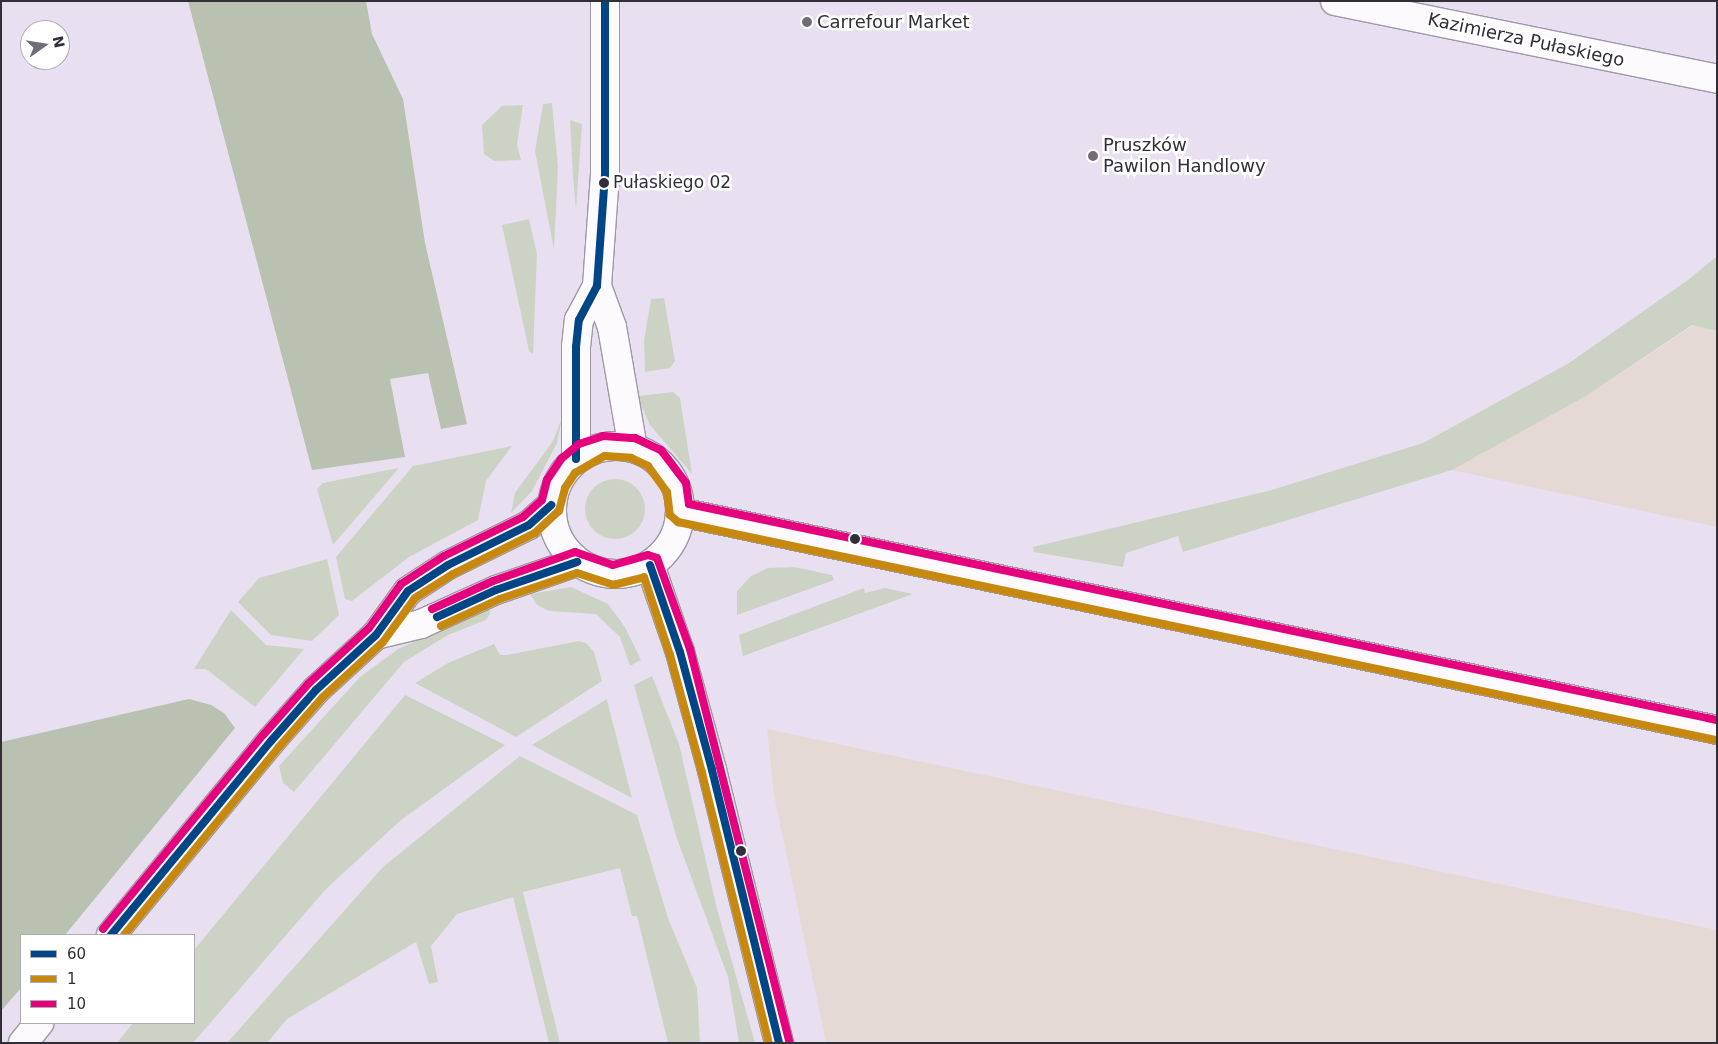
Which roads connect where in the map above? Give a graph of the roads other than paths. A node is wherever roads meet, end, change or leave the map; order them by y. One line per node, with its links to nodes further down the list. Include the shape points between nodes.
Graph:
1 (605, 1): 4 (street, via 606,174)
2 (1335, 1): 3 (street, Kazimierza Pułaskiego)
3 (1717, 79)
4 (596, 286): 5 (street, via 612,327); 6 (street, via 579,320)
5 (633, 448): 6 (street, via 604,446); 8 (street, via 655,458 671,477)
6 (576, 459): 7 (street, via 556,484)
7 (552, 505): 9 (street, via 557,536); 11 (street, via 529,525 420,582)
8 (680, 512): 10 (street, via 675,537); 12 (street)
9 (577, 562): 10 (street, via 613,575); 11 (street, via 496,590 422,624)
10 (650, 565): 16 (street, via 680,652 712,770)
11 (376, 635): 13 (street, via 316,690)
12 (1717, 730)
13 (112, 934)
14 (38, 1024): 15 (street)
15 (23, 1043)
16 (779, 1043)

